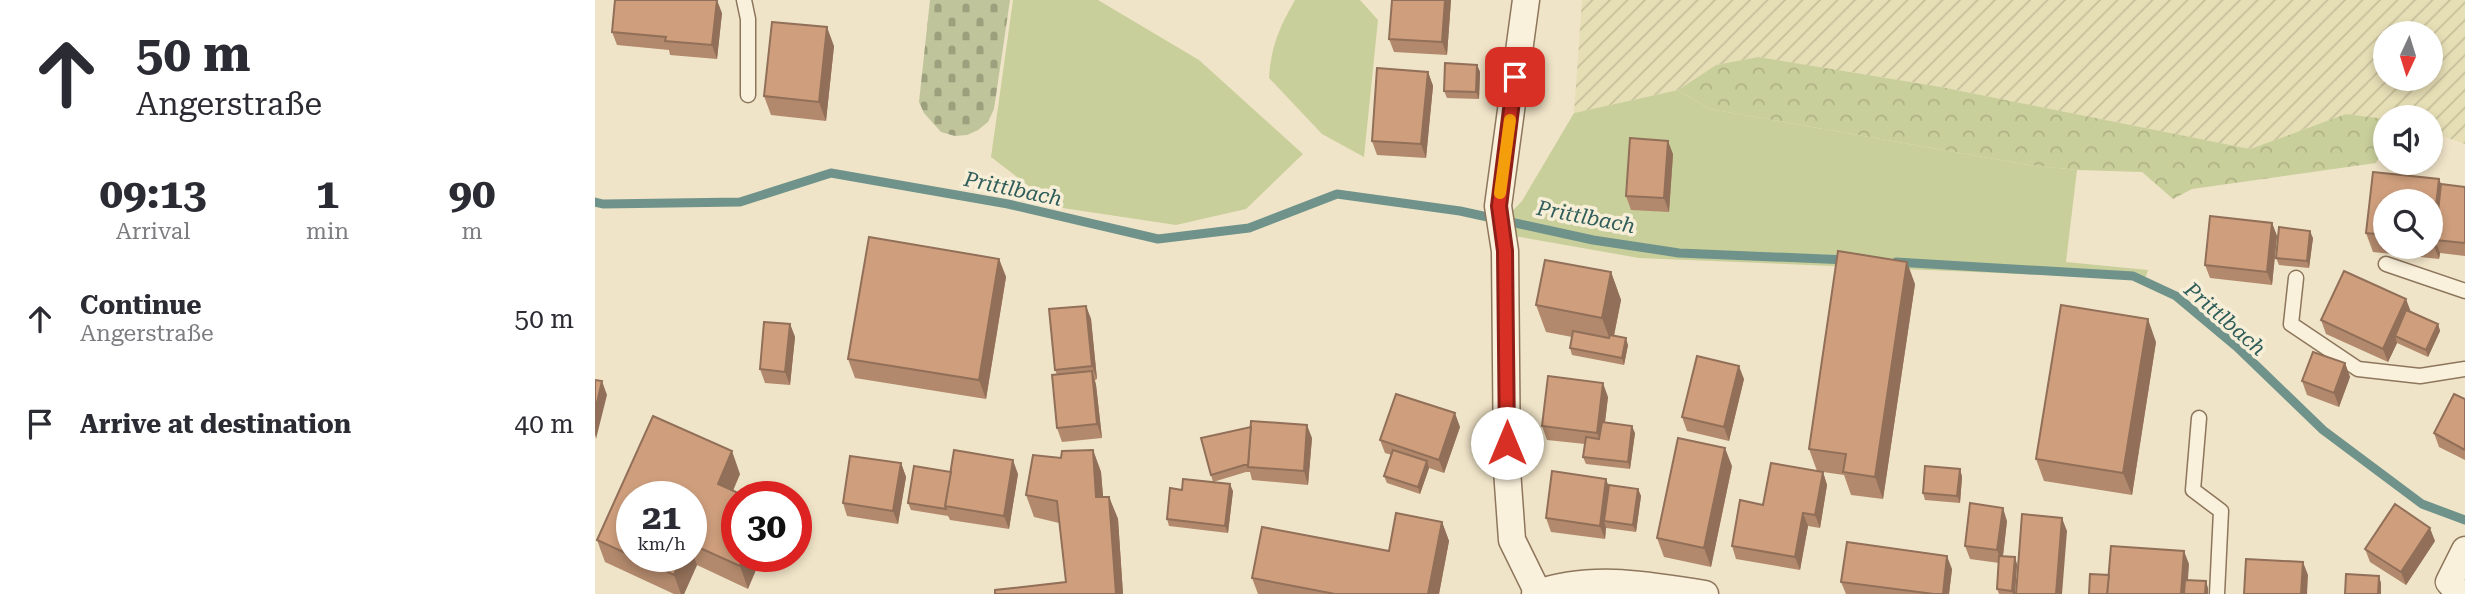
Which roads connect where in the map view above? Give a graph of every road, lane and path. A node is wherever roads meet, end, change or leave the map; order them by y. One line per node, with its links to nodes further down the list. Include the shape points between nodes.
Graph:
1 (744, 0): 3 (lane)
2 (1526, 0): 11 (street, via 1499,206 1504,238 1512,540)
3 (748, 95)
4 (2386, 264): 6 (lane)
5 (2295, 278): 7 (lane, via 2291,324 2358,369 2420,376)
6 (2465, 291)
7 (2465, 369)
8 (2199, 418): 13 (lane, via 2193,490 2221,511)
9 (2465, 550): 10 (street)
10 (2447, 590)
11 (1537, 593): 12 (street, via 1580,583 1612,582)
12 (1705, 594)
13 (2217, 594)

